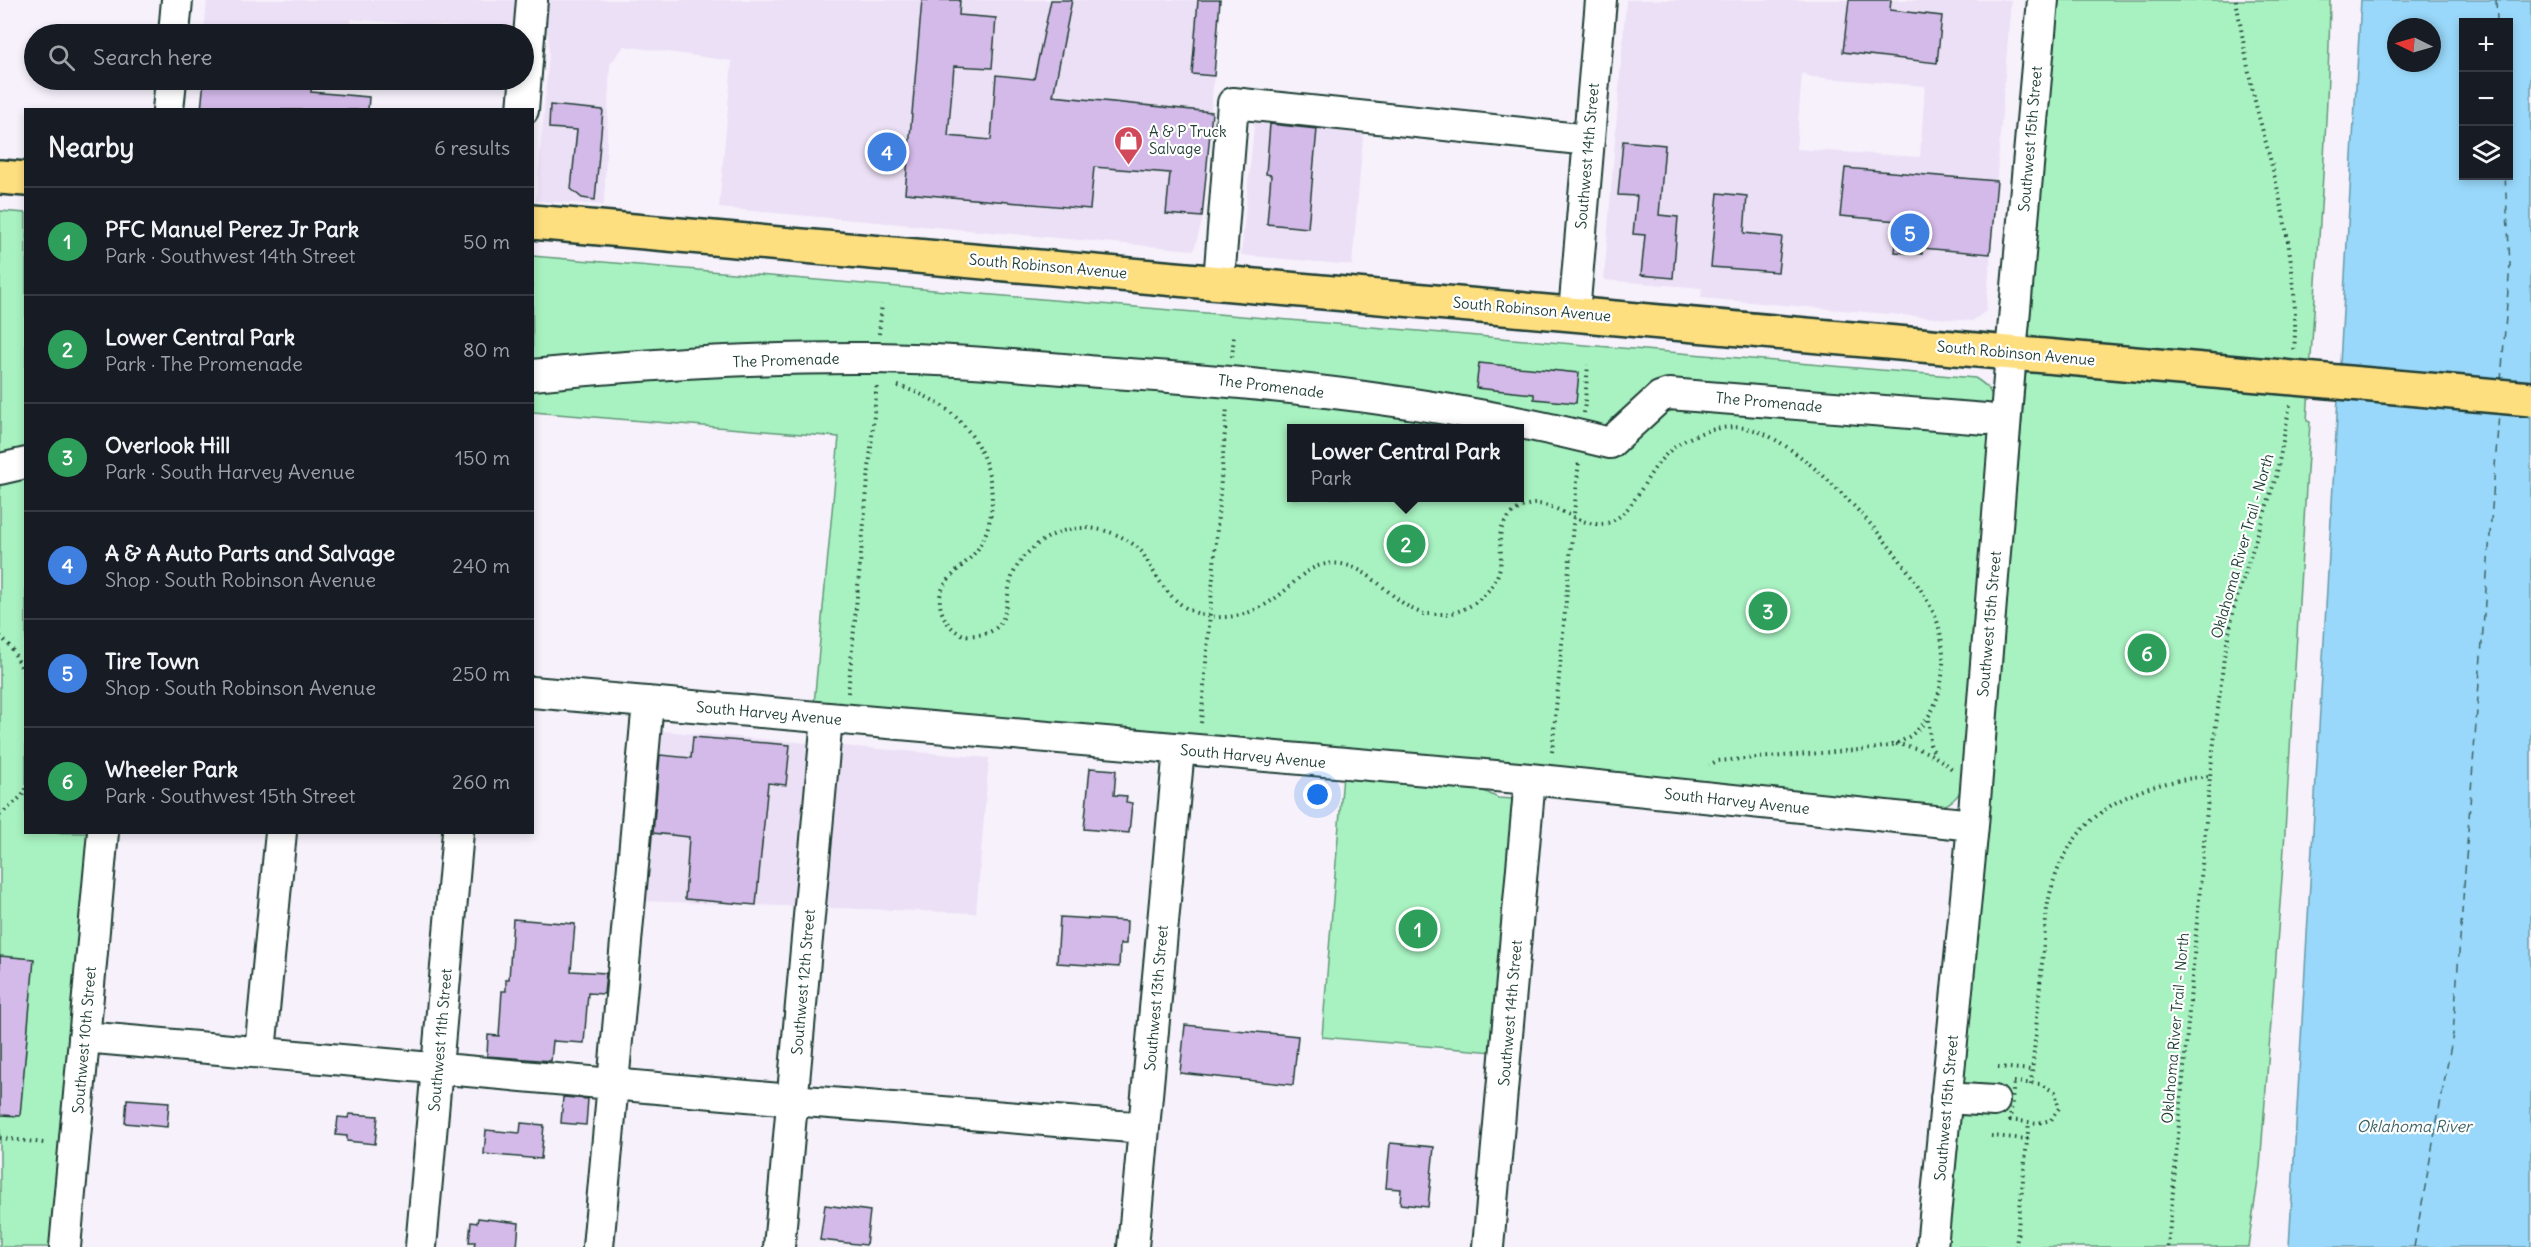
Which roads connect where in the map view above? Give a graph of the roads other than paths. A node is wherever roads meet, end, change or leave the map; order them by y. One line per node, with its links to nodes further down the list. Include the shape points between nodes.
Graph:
1 (177, 0): 5 (street)
2 (532, 0): 6 (street)
3 (1601, 0): 11 (street, Southwest 14th Street)
4 (2043, 0): 17 (street, Southwest 15th Street)
5 (175, 24)
6 (530, 24)
7 (170, 90): 9 (street)
8 (525, 90): 10 (street)
9 (168, 108)
10 (523, 108)
11 (1589, 140): 15 (street, via 1233,103); 16 (street, Southwest 14th Street)
12 (0, 177): 13 (main road)
13 (24, 179)
14 (534, 222): 15 (main road, South Robinson Avenue)
15 (1220, 281): 16 (main road, South Robinson Avenue)
16 (1574, 313): 17 (main road, South Robinson Avenue)
17 (2011, 353): 19 (main road, South Robinson Avenue, bridge); 28 (street, Southwest 15th Street)
18 (534, 375): 20 (street, The Promenade, via 764,360 877,358 1230,380 1410,402 1610,443 1660,397 1669,394)
19 (2531, 399)
20 (1986, 419)
21 (24, 463): 22 (street)
22 (0, 469)
23 (534, 692): 24 (street, South Harvey Avenue)
24 (648, 702): 25 (street, South Harvey Avenue); 35 (street)
25 (826, 718): 26 (street, South Harvey Avenue); 37 (street, Southwest 12th Street)
26 (1179, 749): 27 (street, South Harvey Avenue); 39 (street, Southwest 13th Street)
27 (1530, 779): 28 (street, South Harvey Avenue); 45 (street, Southwest 14th Street)
28 (1973, 825): 36 (street, Southwest 15th Street)
29 (103, 834): 32 (street, Southwest 10th Street)
30 (281, 834): 33 (street)
31 (458, 834): 34 (street, Southwest 11th Street)
32 (84, 1037): 33 (street); 40 (street, Southwest 10th Street)
33 (260, 1052): 34 (street)
34 (437, 1067): 35 (street); 41 (street, Southwest 11th Street)
35 (612, 1083): 37 (street); 42 (street)
36 (1946, 1098): 38 (street); 46 (street, Southwest 15th Street)
37 (792, 1100): 39 (street); 43 (street, Southwest 12th Street)
38 (1994, 1101)
39 (1144, 1128): 44 (street, Southwest 13th Street)
40 (66, 1247)
41 (421, 1247)
42 (598, 1247)
43 (779, 1247)
44 (1133, 1247)
45 (1488, 1247)
46 (1932, 1247)

